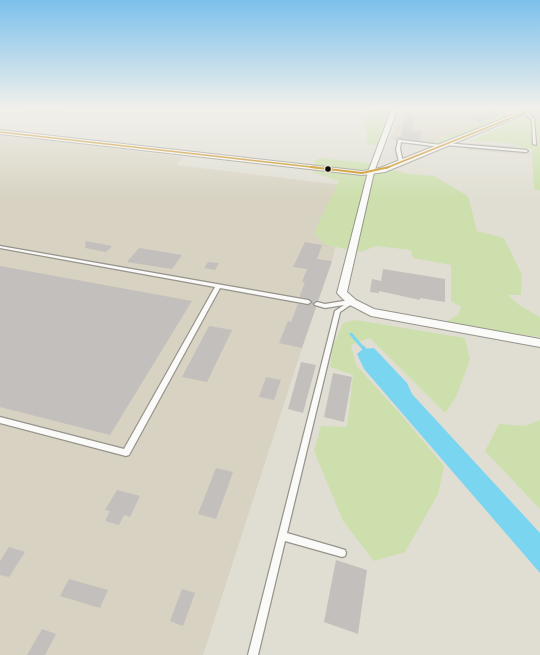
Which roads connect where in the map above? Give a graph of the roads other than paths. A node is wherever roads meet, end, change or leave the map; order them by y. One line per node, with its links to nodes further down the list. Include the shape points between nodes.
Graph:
1 (57, 139): 9 (street, via 353,173)
2 (384, 139): 9 (street)
3 (460, 139): 6 (street)
4 (535, 139): 5 (lane)
5 (535, 144)
6 (444, 145): 7 (lane); 8 (street); 8 (lane, via 400,141 398,149)
7 (526, 151)
8 (402, 162): 9 (street)
9 (371, 172): 13 (street, via 342,293)
10 (0, 247): 11 (lane)
11 (218, 286): 12 (lane); 16 (lane, via 126,453)
12 (308, 302)
13 (352, 302): 14 (lane, via 326,306); 15 (street, via 371,312); 17 (lane, via 338,311)
14 (317, 304)
15 (540, 343)
16 (0, 420)
17 (282, 536): 18 (lane); 19 (lane)
18 (342, 553)
19 (253, 655)

